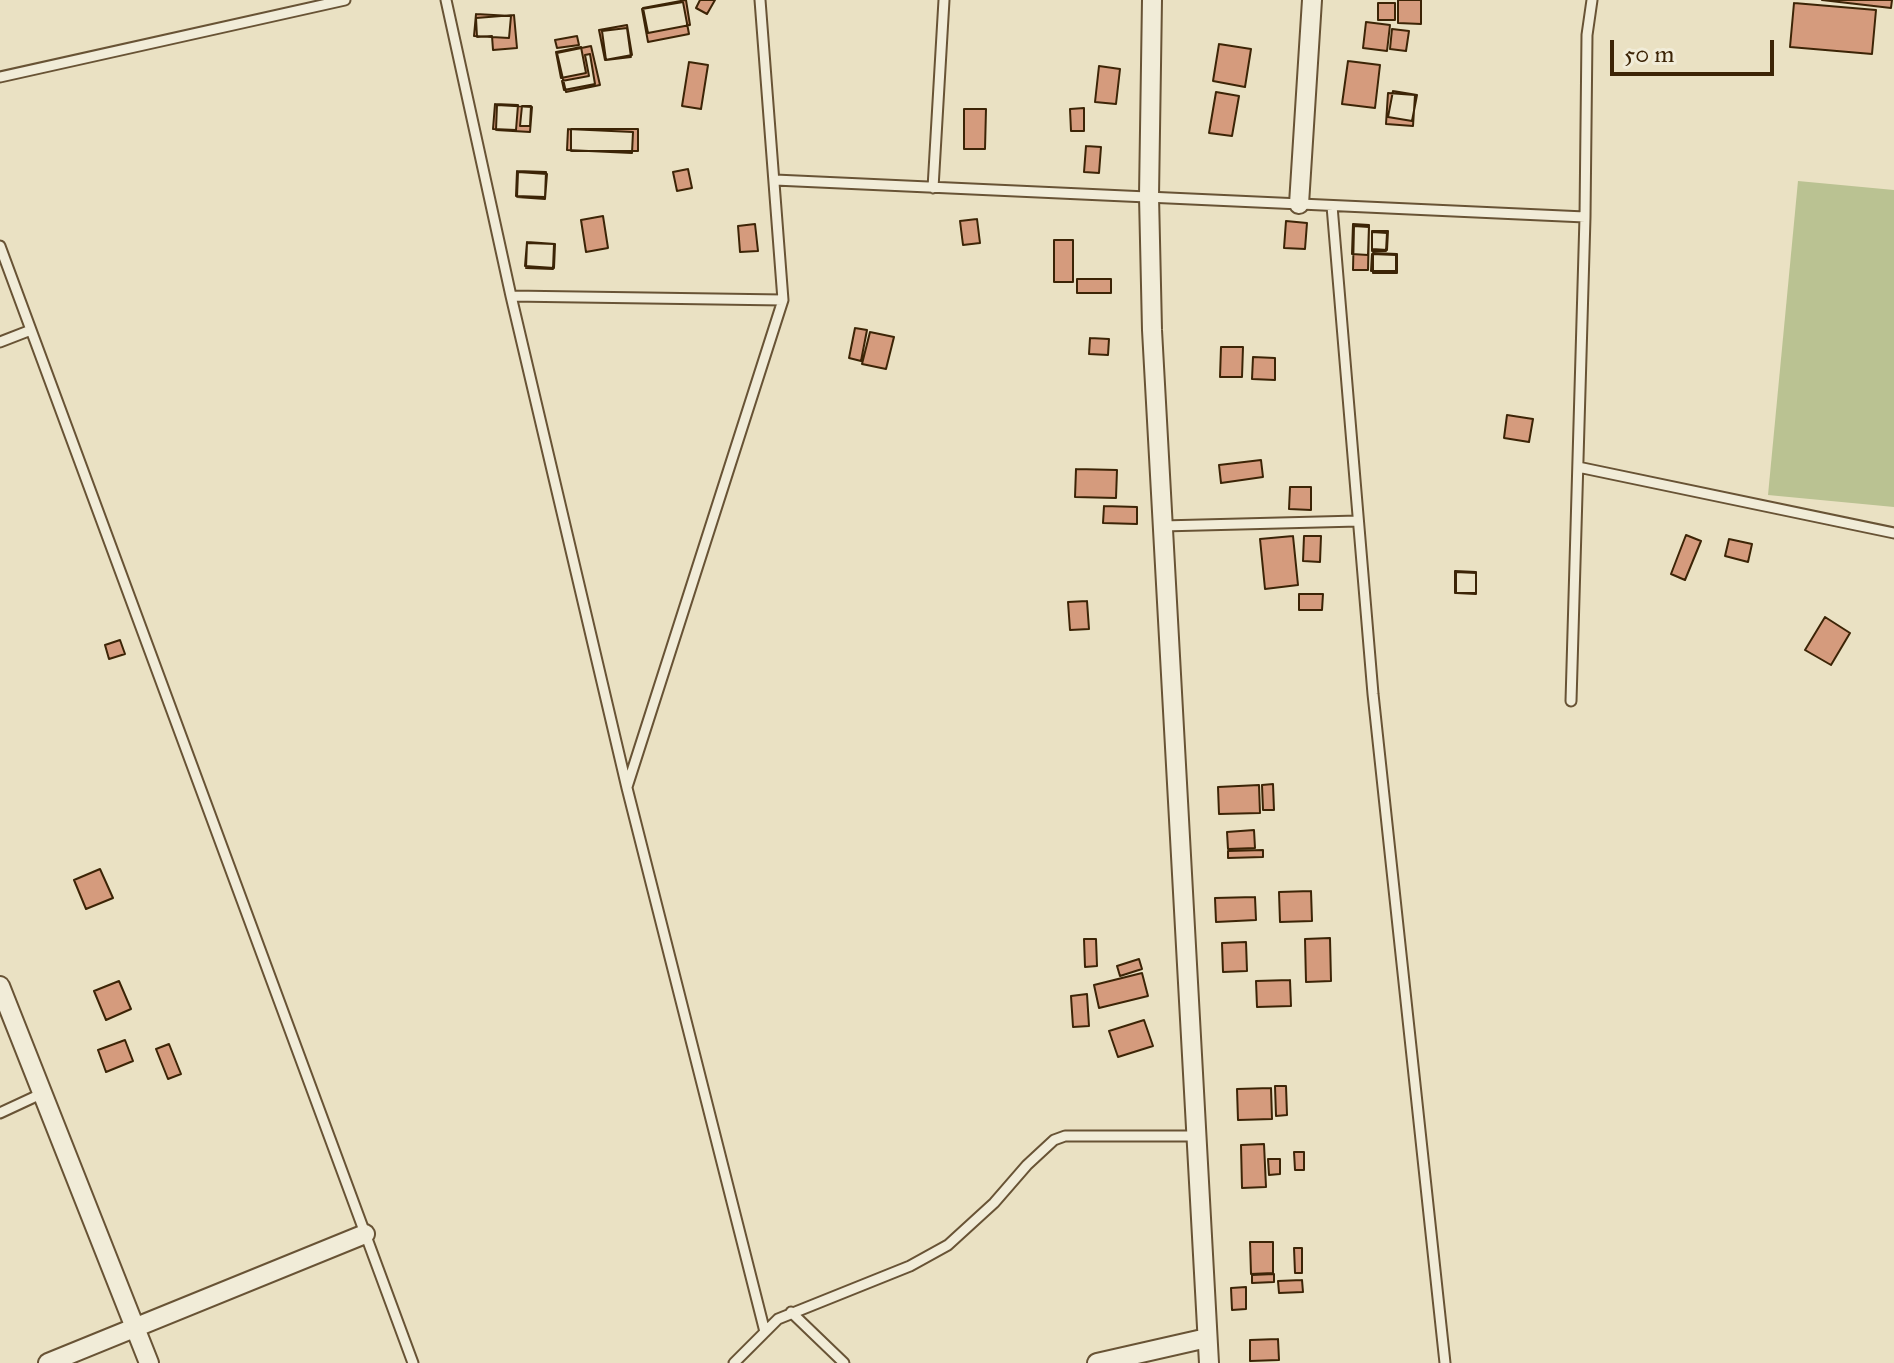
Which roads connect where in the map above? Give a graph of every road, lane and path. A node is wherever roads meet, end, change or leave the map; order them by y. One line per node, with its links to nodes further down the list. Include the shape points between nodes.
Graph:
1 (345, 0): 8 (lane)
2 (446, 0): 16 (lane)
3 (760, 0): 9 (lane)
4 (944, 0): 10 (lane)
5 (1152, 0): 11 (street)
6 (1312, 0): 12 (street)
7 (1592, 0): 14 (lane)
8 (0, 77)
9 (775, 180): 10 (lane); 17 (lane)
10 (933, 188): 11 (lane)
11 (1149, 196): 12 (lane); 22 (street)
12 (1299, 204): 13 (lane)
13 (1332, 206): 14 (lane); 21 (lane)
14 (1585, 217): 20 (lane)
15 (0, 246): 18 (lane)
16 (511, 296): 17 (lane); 25 (lane)
17 (783, 300): 25 (lane)
18 (31, 330): 19 (lane); 30 (lane)
19 (0, 342)
20 (1578, 467): 23 (lane); 24 (lane)
21 (1358, 521): 22 (lane); 42 (lane)
22 (1162, 526): 29 (street)
23 (1894, 533)
24 (1571, 701)
25 (627, 788): 33 (lane)
26 (0, 986): 27 (street)
27 (43, 1093): 28 (lane); 32 (street)
28 (0, 1113)
29 (1198, 1136): 31 (lane, via 1054,1140 948,1245 910,1266); 34 (street)
30 (365, 1234): 32 (street); 37 (lane)
31 (791, 1312): 33 (lane); 39 (lane)
32 (135, 1328): 35 (street); 36 (street)
33 (765, 1332): 38 (lane)
34 (1207, 1338): 40 (street); 41 (street)
35 (48, 1363)
36 (149, 1363)
37 (413, 1363)
38 (734, 1363)
39 (844, 1363)
40 (1097, 1363)
41 (1209, 1363)
42 (1445, 1363)

